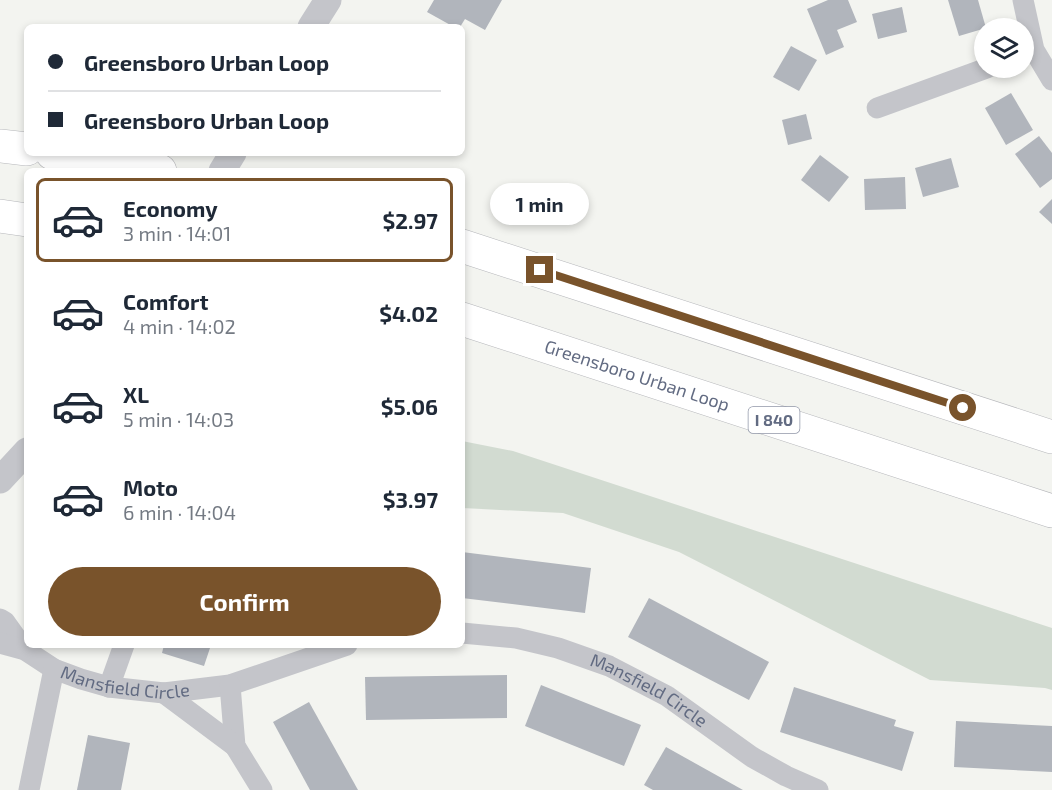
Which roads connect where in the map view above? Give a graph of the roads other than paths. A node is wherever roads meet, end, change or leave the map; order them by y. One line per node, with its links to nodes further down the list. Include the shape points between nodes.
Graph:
1 (328, 0): 4 (street)
2 (1023, 0): 3 (street)
3 (1025, 18)
4 (313, 24)
5 (1034, 59): 7 (street)
6 (974, 73): 8 (street)
7 (1052, 80)
8 (878, 108)
9 (0, 146): 10 (highway)
10 (24, 149)
11 (70, 156): 12 (highway)
12 (142, 168)
13 (0, 216): 14 (highway)
14 (24, 220)
15 (465, 247): 17 (highway)
16 (465, 320): 20 (highway, Greensboro Urban Loop / I 840)
17 (1052, 437)
18 (24, 454): 19 (street)
19 (0, 480)
20 (1052, 511)
21 (0, 619): 26 (street, Mansfield Circle)
22 (465, 633): 34 (street, Mansfield Circle, via 516,638 609,666 667,696 752,757)
23 (0, 643): 26 (street, Mansfield Circle)
24 (123, 648): 29 (street)
25 (338, 648): 28 (street, Mansfield Circle)
26 (25, 650): 27 (street, Mansfield Circle)
27 (54, 669): 29 (street, Mansfield Circle); 32 (street)
28 (230, 685): 30 (street, Mansfield Circle); 31 (street)
29 (109, 687): 30 (street, Mansfield Circle)
30 (164, 693): 31 (street)
31 (235, 746): 33 (street)
32 (29, 790)
33 (262, 790)
34 (818, 790)

